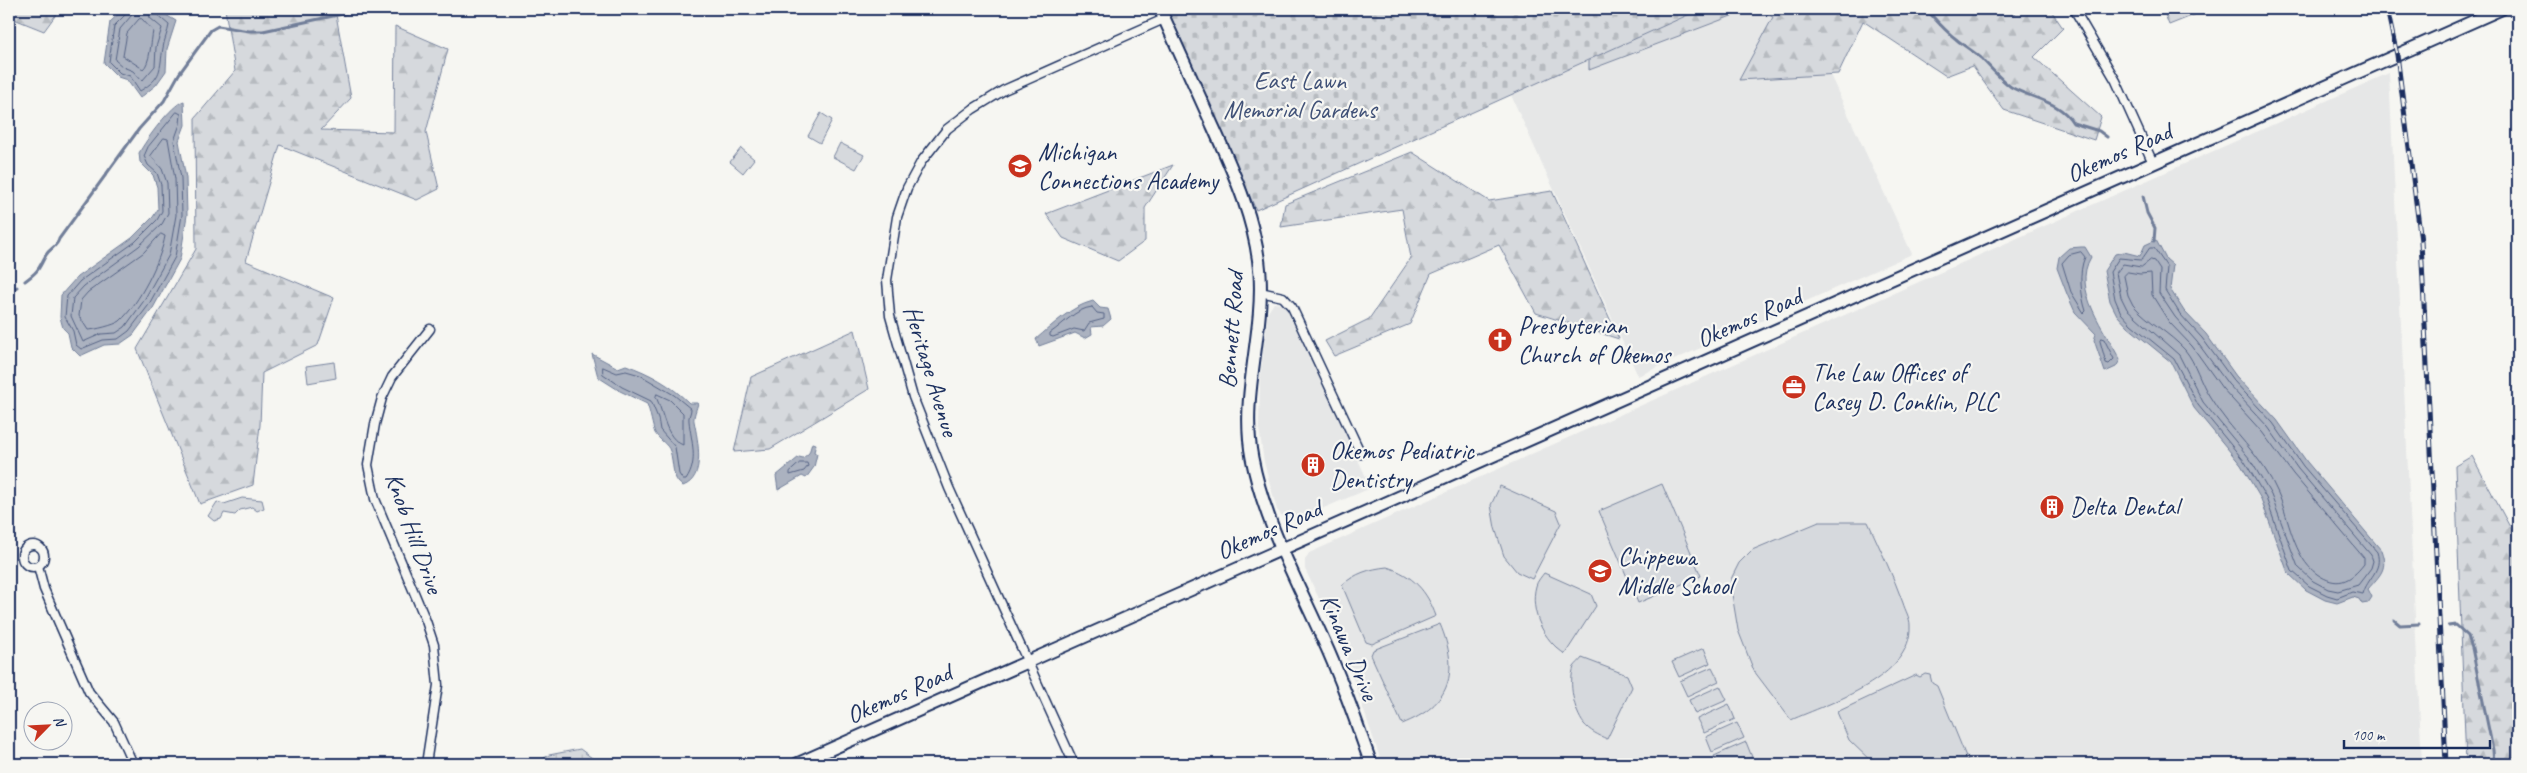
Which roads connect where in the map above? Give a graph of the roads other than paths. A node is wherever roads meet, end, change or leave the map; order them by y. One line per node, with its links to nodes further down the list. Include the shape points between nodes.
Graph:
1 (2074, 9): 4 (street, via 2116,81)
2 (2501, 9): 4 (main road, Okemos Road)
3 (1162, 14): 5 (main road, Bennett Road, via 1243,197 1256,244); 10 (street, Heritage Avenue, via 973,108 947,129 921,162 897,217 887,280 890,316 899,351 913,397 949,488)
4 (2153, 163): 8 (main road, Okemos Road)
5 (1260, 292): 7 (street, via 1283,297 1292,306); 8 (main road, Bennett Road, via 1248,402 1250,443 1259,489)
6 (430, 329): 12 (street, Knob Hill Drive, via 392,377 382,398 368,465 375,499 434,645 438,685)
7 (1361, 454)
8 (1282, 548): 10 (main road, Okemos Road); 15 (main road, Kinawa Drive, via 1340,679)
9 (38, 566): 11 (street, via 44,589 89,692 114,722)
10 (1028, 662): 13 (main road, Okemos Road); 14 (street, Heritage Avenue)
11 (133, 764)
12 (426, 764)
13 (797, 764)
14 (1074, 764)
15 (1371, 764)

